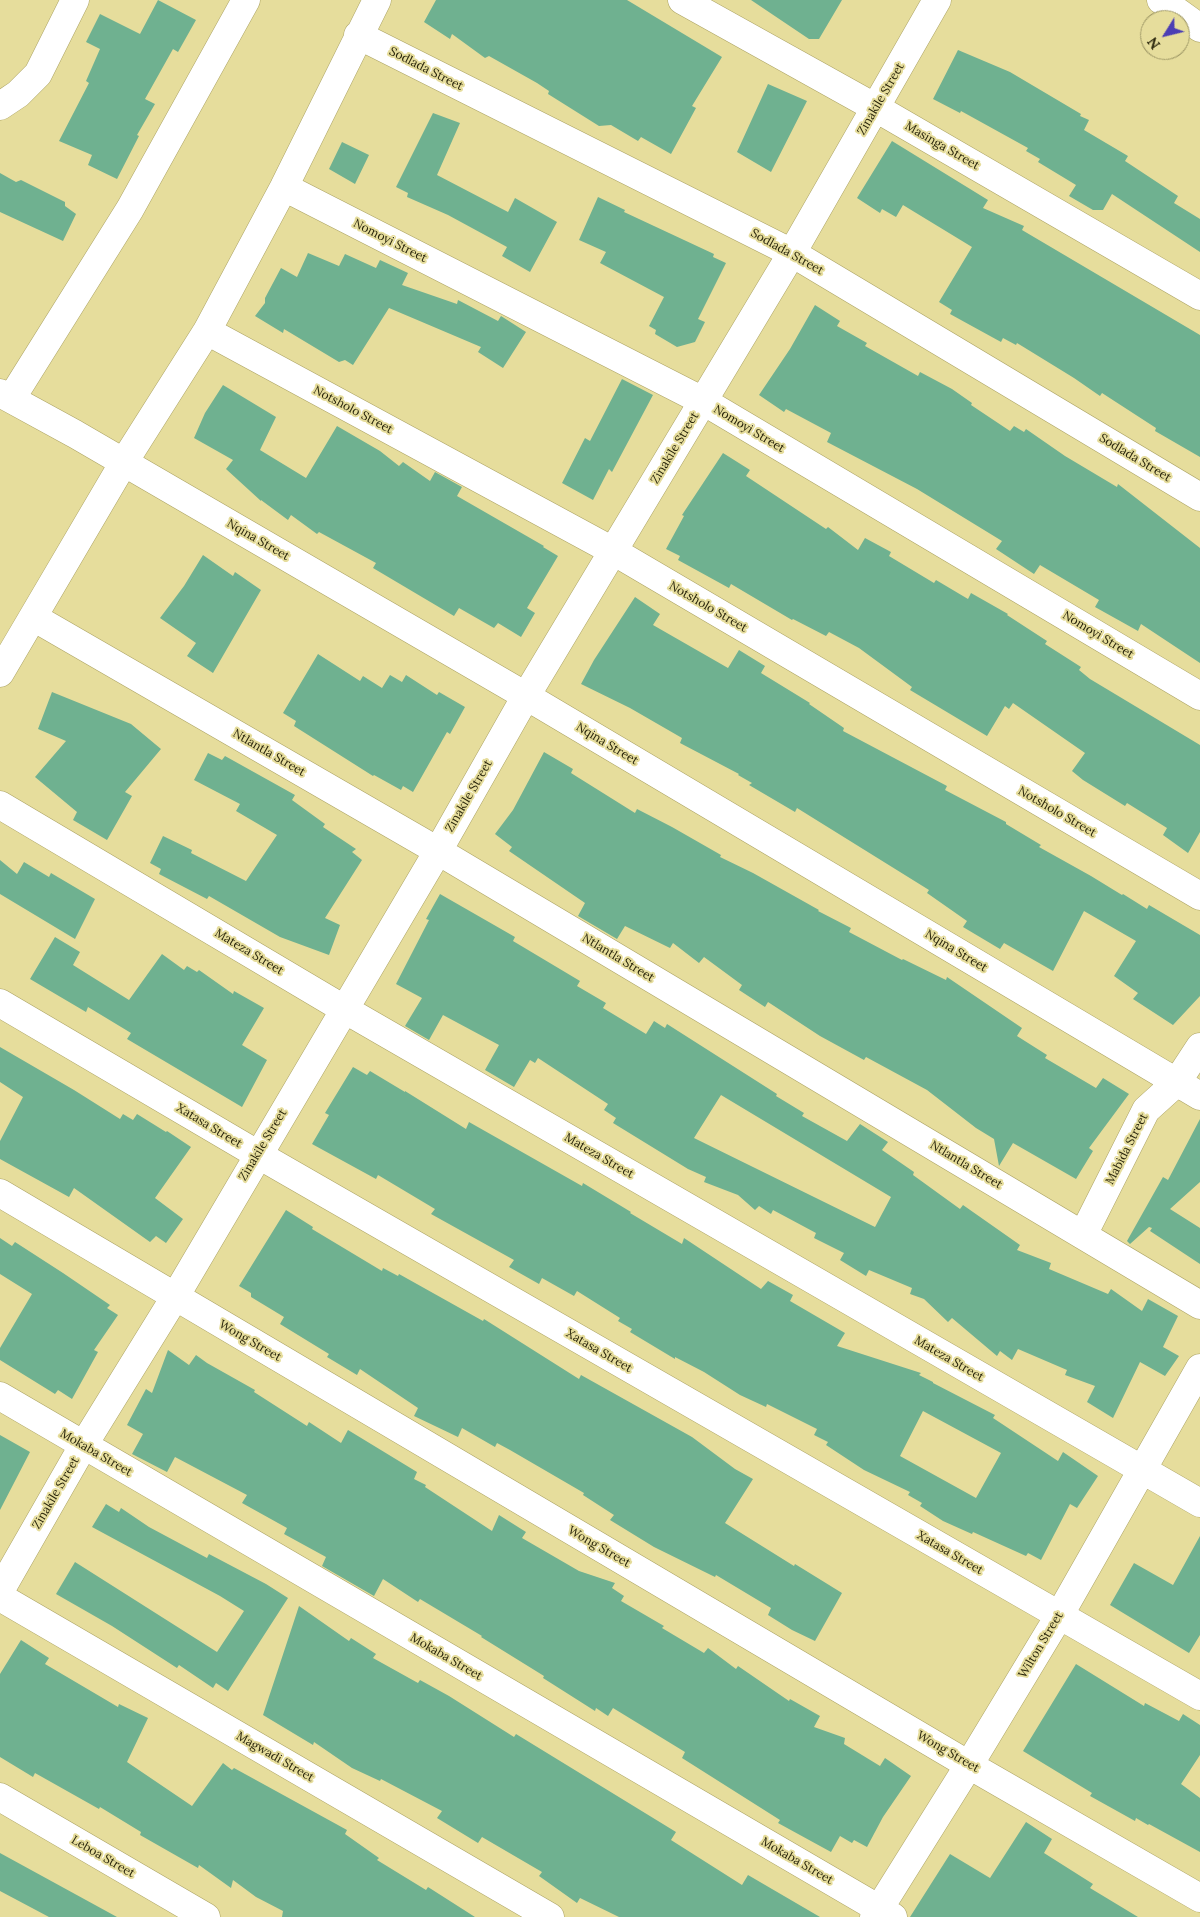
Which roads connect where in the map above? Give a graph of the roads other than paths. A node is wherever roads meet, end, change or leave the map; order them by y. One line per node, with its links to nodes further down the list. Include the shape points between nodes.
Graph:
1 (75, 0): 9 (street, via 38,74)
2 (246, 0): 15 (street, via 130,209)
3 (377, 0): 8 (street)
4 (682, 0): 10 (street, Masinga Street)
5 (936, 0): 10 (street, Zinakile Street)
6 (1161, 0): 7 (street)
7 (1200, 28)
8 (358, 35): 11 (street); 12 (street, Sodlada Street)
9 (0, 106)
10 (876, 108): 12 (street, Zinakile Street); 13 (street, Masinga Street)
11 (284, 187): 14 (street); 16 (street, Nomoyi Street)
12 (792, 253): 16 (street, Zinakile Street); 18 (street, Sodlada Street)
13 (1200, 296)
14 (207, 331): 17 (street); 19 (street, Notsholo Street)
15 (5, 396): 17 (street, Nqina Street)
16 (703, 401): 19 (street, Zinakile Street); 23 (street, Nomoyi Street)
17 (124, 462): 20 (street); 22 (street, Nqina Street)
18 (1200, 497)
19 (613, 551): 22 (street, Zinakile Street); 26 (street, Notsholo Street)
20 (33, 617): 21 (street); 25 (street, Ntlantla Street)
21 (0, 673)
22 (526, 696): 25 (street, Zinakile Street); 30 (street, Nqina Street)
23 (1200, 696)
24 (0, 805): 28 (street, Mateza Street)
25 (438, 851): 28 (street, Zinakile Street); 33 (street, Ntlantla Street)
26 (1200, 896)
27 (0, 1003): 31 (street, Xatasa Street)
28 (344, 1009): 31 (street, Zinakile Street); 39 (street, Mateza Street)
29 (1200, 1048): 30 (street, Mabida Street)
30 (1189, 1089): 33 (street, Mabida Street, via 1146,1110)
31 (257, 1154): 34 (street, Zinakile Street); 43 (street, Xatasa Street)
32 (0, 1193): 34 (street, Wong Street)
33 (1083, 1235): 35 (street, Ntlantla Street)
34 (174, 1297): 38 (street, Zinakile Street); 45 (street, Wong Street)
35 (1200, 1305)
36 (1200, 1368): 39 (street, Wilton Street)
37 (0, 1396): 38 (street, Mokaba Street)
38 (84, 1446): 41 (street, Zinakile Street); 48 (street, Mokaba Street)
39 (1142, 1470): 40 (street, Mateza Street); 43 (street, Wilton Street)
40 (1200, 1503)
41 (0, 1591)
42 (0, 1597): 50 (street, Magwadi Street)
43 (1059, 1616): 44 (street, Xatasa Street); 45 (street, Wilton Street)
44 (1200, 1696)
45 (969, 1765): 47 (street, Wong Street); 48 (street, Wilton Street)
46 (0, 1797): 49 (street, Leboa Street)
47 (1200, 1898)
48 (882, 1914)
49 (206, 1917)
50 (550, 1917)

